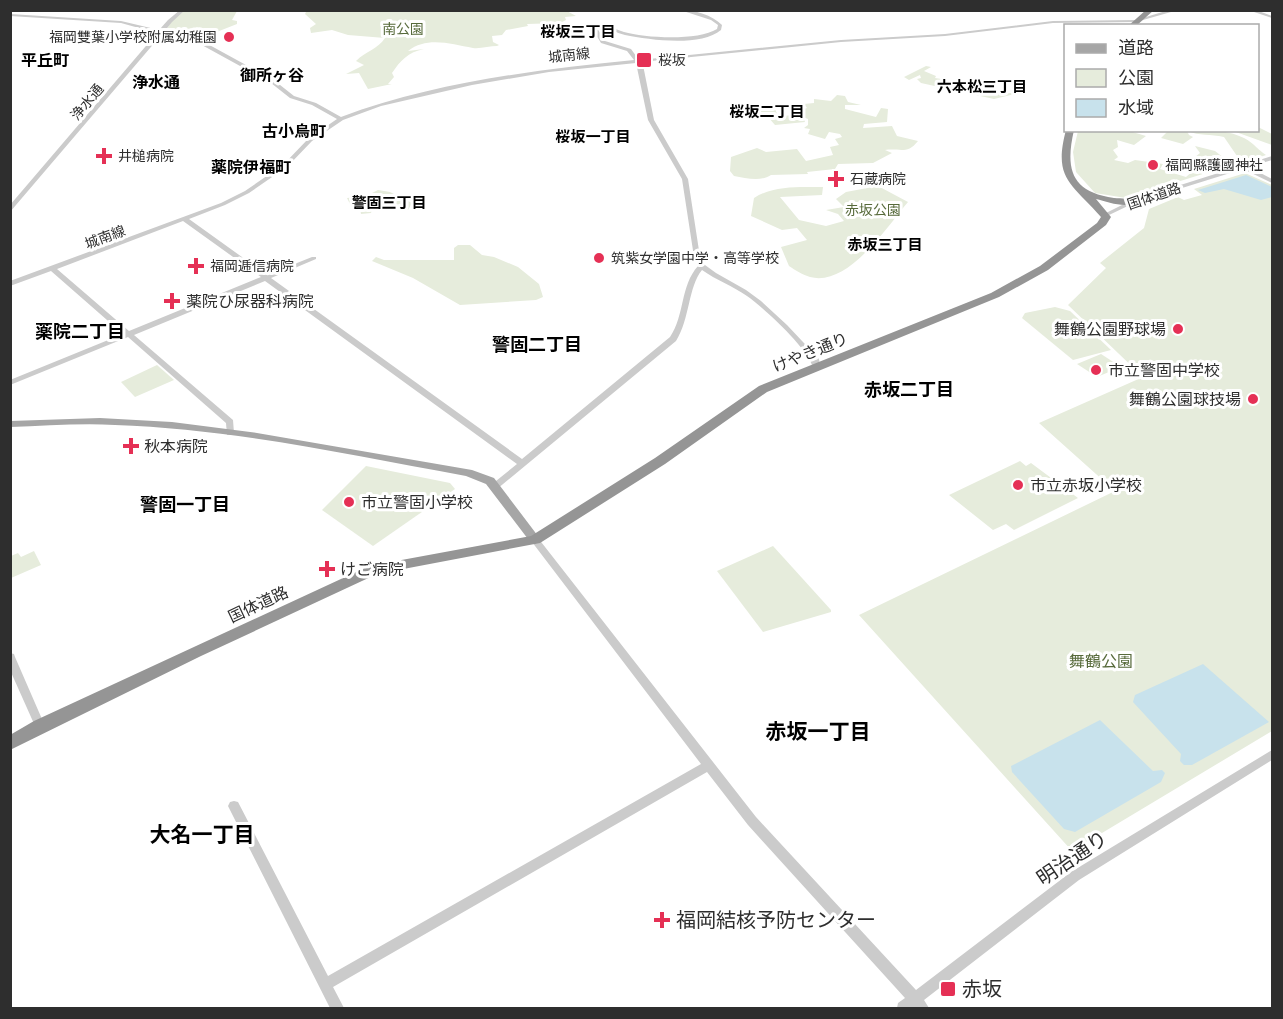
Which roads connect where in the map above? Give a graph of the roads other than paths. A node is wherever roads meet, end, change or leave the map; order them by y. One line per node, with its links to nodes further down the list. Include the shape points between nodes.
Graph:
1 (183, 10): 9 (street, 浄水通)
2 (682, 10): 10 (street, via 713,19 720,25 719,30 710,37 688,38 628,34 606,25 594,27 603,42 629,50)
3 (1151, 10): 8 (highway)
4 (1176, 10): 8 (street, 城南線)
5 (1250, 10): 7 (street)
6 (10, 15): 9 (street, via 104,20)
7 (1272, 17)
8 (1133, 23): 10 (street, 城南線, via 1053,22)
9 (161, 32): 11 (street, via 210,45 292,97); 18 (street, 浄水通)
10 (637, 61): 11 (street, 城南線, via 472,83 379,105); 22 (street, via 651,120 685,179 697,257)
11 (341, 119): 20 (street, 城南線, via 315,135 286,165 246,192)
12 (1070, 132): 16 (highway, via 1064,166)
13 (1272, 158): 14 (street, 国体道路)
14 (1244, 167): 15 (street); 17 (street, 国体道路)
15 (1272, 182)
16 (1087, 194): 17 (highway); 19 (highway)
17 (1132, 202): 19 (street, 国体道路)
18 (10, 210)
19 (1105, 215): 27 (highway, けやき通り, via 1101,225 1044,268 995,295)
20 (186, 220): 23 (street, 城南線); 24 (street)
21 (314, 258): 24 (street)
22 (702, 266): 27 (street, via 767,309 816,361); 31 (street, via 695,273 676,336)
23 (53, 269): 25 (street, 城南線); 26 (street)
24 (266, 278): 26 (street); 31 (street)
25 (10, 284)
26 (129, 335): 28 (street); 30 (street, via 230,422)
27 (816, 366): 33 (highway, けやき通り, via 763,389 660,461)
28 (10, 383)
29 (10, 424): 30 (main road, via 127,422)
30 (230, 434): 32 (main road, via 468,473 483,477)
31 (522, 463): 32 (street)
32 (494, 487): 33 (main road)
33 (535, 540): 35 (highway, 国体道路, via 374,570); 38 (street)
34 (10, 657): 35 (street)
35 (40, 726): 36 (highway, 国体道路)
36 (10, 743)
37 (1272, 755): 41 (street, 明治通り, via 1075,876)
38 (709, 765): 40 (street); 41 (street, via 752,821)
39 (234, 806): 40 (street)
40 (327, 984): 42 (street)
41 (919, 1004): 43 (street, 明治通り)
42 (337, 1008)
43 (903, 1008)

